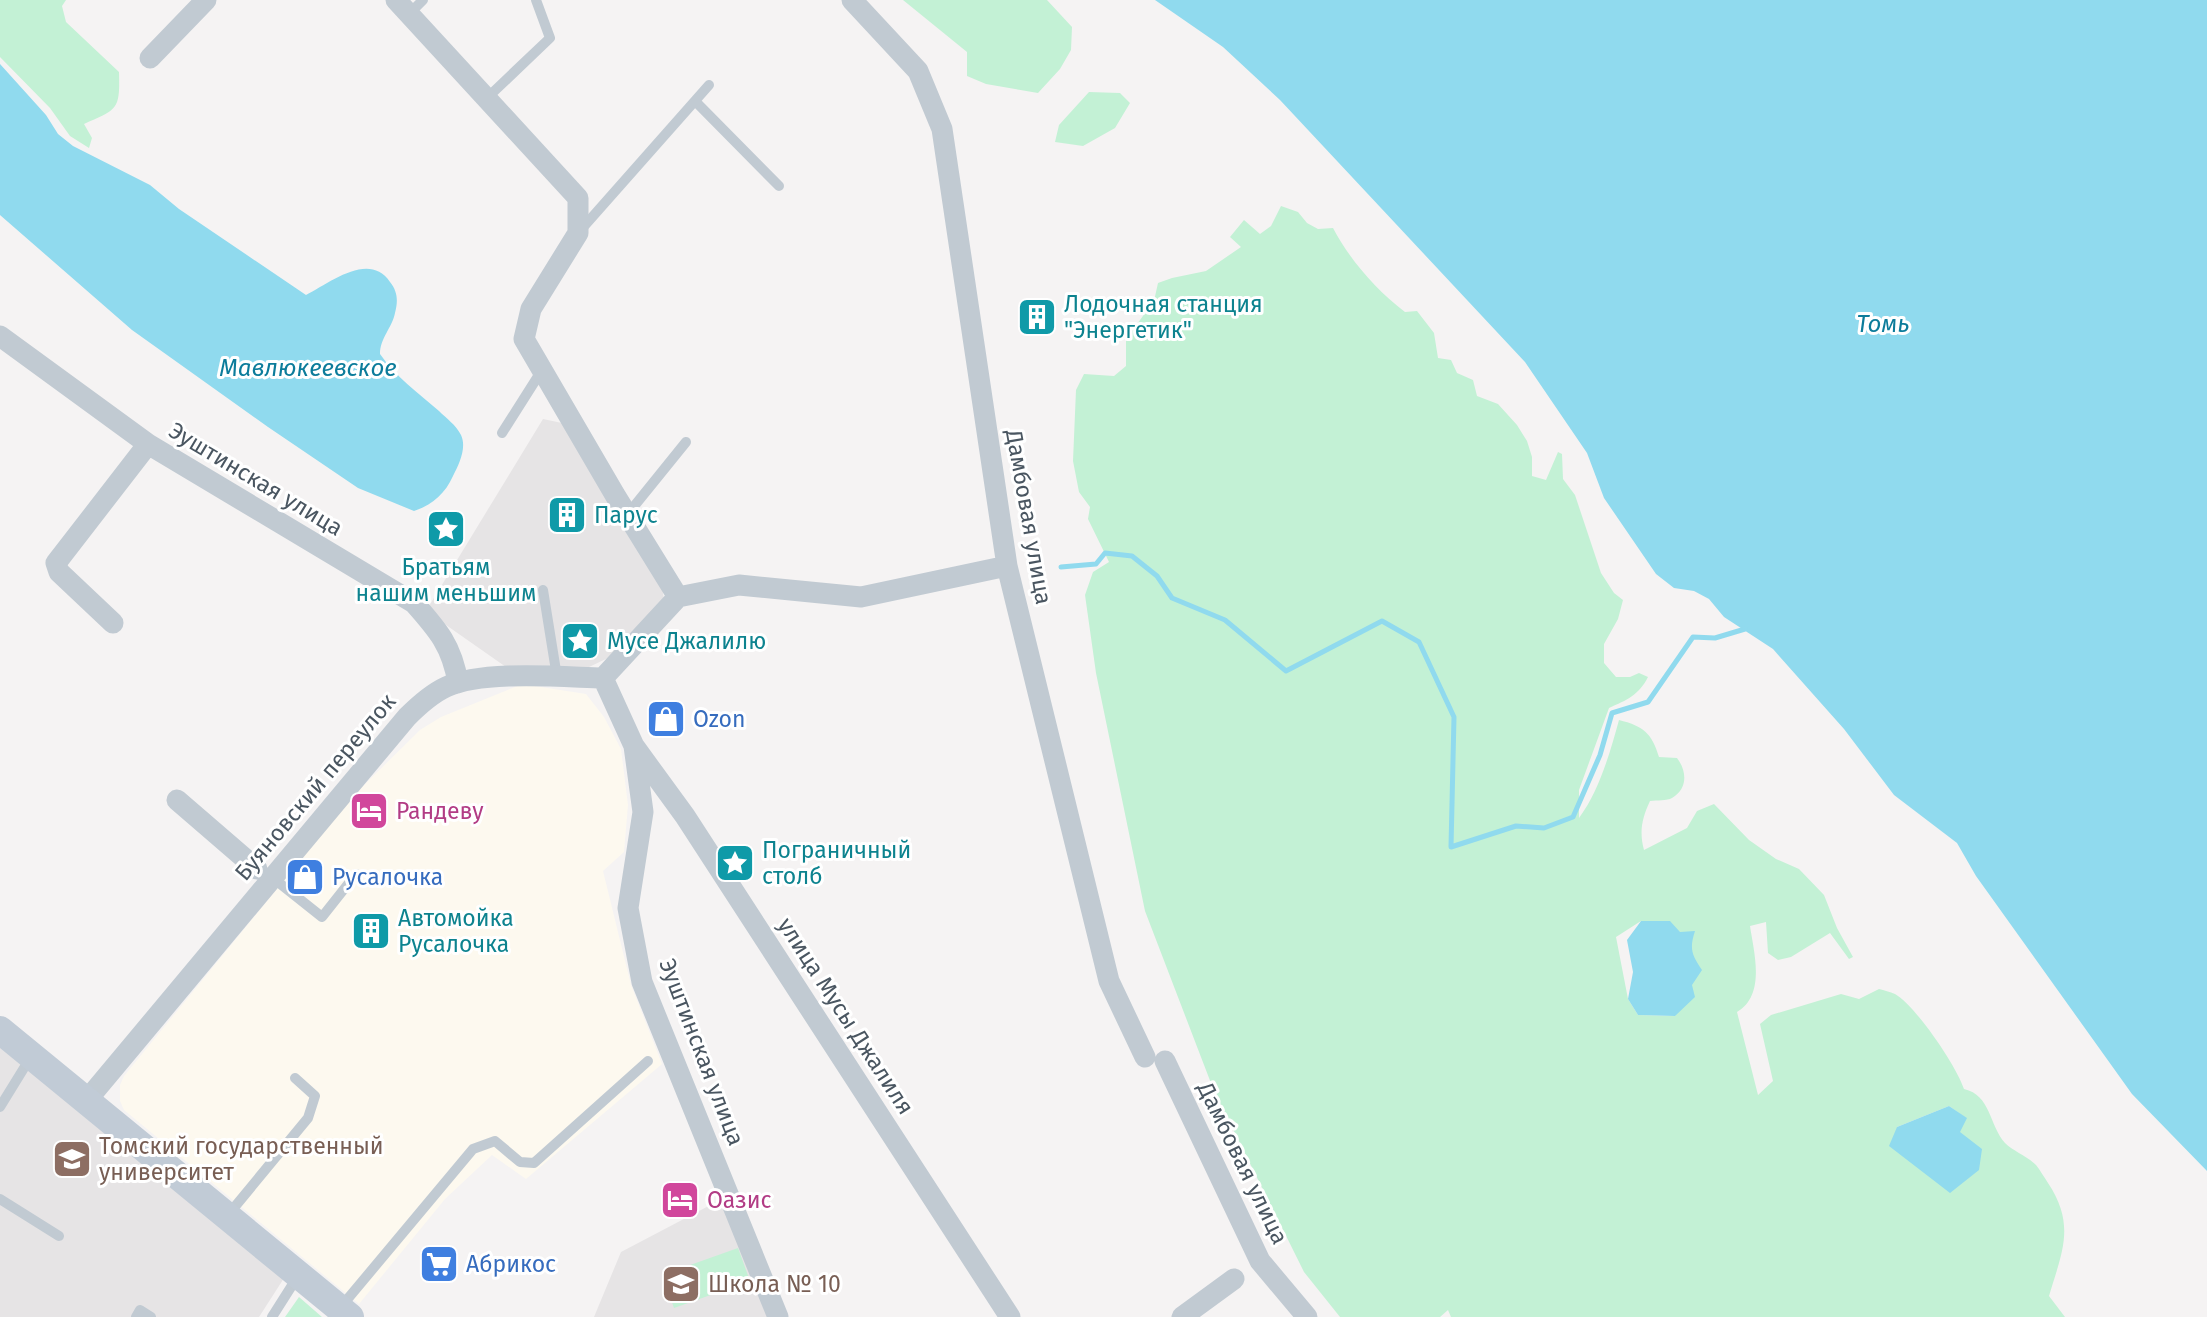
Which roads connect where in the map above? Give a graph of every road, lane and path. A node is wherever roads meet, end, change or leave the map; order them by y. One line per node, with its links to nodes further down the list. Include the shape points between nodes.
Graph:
1 (206, 0): 5 (street)
2 (536, 0): 7 (lane, via 550,38)
3 (852, 0): 17 (street, Дамбовая улица, via 918,71 942,129)
4 (409, 5): 7 (street)
5 (150, 58)
6 (709, 85): 8 (lane)
7 (487, 97): 10 (street, via 578,198)
8 (695, 101): 9 (lane); 10 (lane)
9 (779, 186)
10 (578, 233): 12 (street, via 531,309 524,339)
11 (0, 336): 15 (street, Эуштинская улица)
12 (542, 370): 13 (lane); 16 (street)
13 (502, 433)
14 (686, 442): 16 (lane)
15 (148, 444): 20 (street, via 56,563 59,572); 23 (street, Эуштинская улица, via 414,603 446,642)
16 (627, 515): 19 (street)
17 (1007, 566): 19 (street, via 861,597 740,585); 46 (street, Дамбовая улица, via 1109,981 1260,1261)
18 (543, 590): 21 (lane)
19 (678, 597): 22 (street)
20 (113, 623)
21 (557, 677): 22 (street, Буяновский переулок); 23 (street, Буяновский переулок)
22 (603, 678): 24 (street, Эуштинская улица)
23 (458, 683): 26 (street, Буяновский переулок, via 431,696 407,717)
24 (634, 746): 43 (street, Эуштинская улица, via 643,812 628,908 642,982); 44 (street, улица Мусы Джалиля, via 685,816)
25 (177, 800): 26 (street)
26 (265, 873): 27 (lane, via 322,917); 32 (street, Буяновский переулок)
27 (356, 874)
28 (0, 1030): 29 (main road)
29 (32, 1055): 32 (main road); 33 (lane)
30 (648, 1060): 39 (lane, via 534,1163 520,1162 495,1141 472,1149)
31 (295, 1078): 35 (lane, via 315,1096 308,1118)
32 (87, 1100): 35 (main road)
33 (0, 1107)
34 (0, 1199): 36 (lane)
35 (228, 1215): 37 (main road)
36 (59, 1236)
37 (300, 1274): 39 (main road); 42 (lane)
38 (1234, 1279): 45 (street)
39 (345, 1312)
40 (136, 1317): 41 (lane, via 140,1310)
41 (151, 1317)
42 (272, 1317)
43 (778, 1317)
44 (1010, 1317)
45 (1182, 1317)
46 (1307, 1317)

